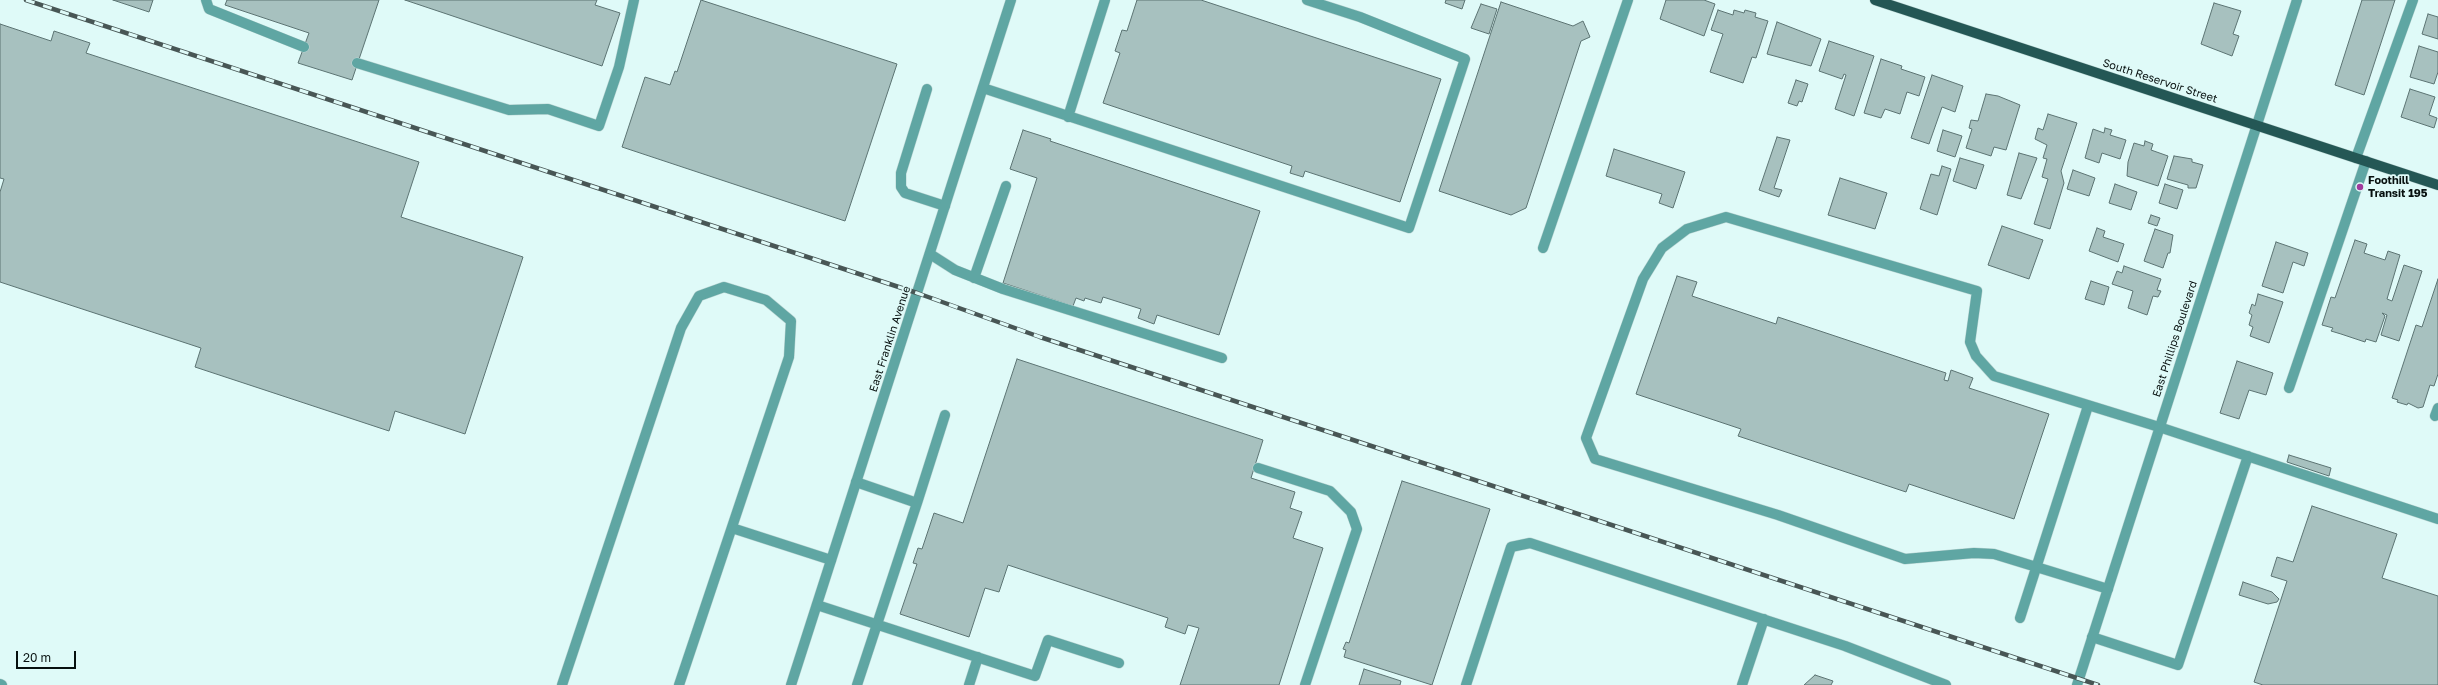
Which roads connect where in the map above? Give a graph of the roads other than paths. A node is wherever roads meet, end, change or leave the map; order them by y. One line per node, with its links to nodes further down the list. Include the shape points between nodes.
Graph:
1 (206, 0): 10 (street, via 209,9)
2 (634, 0): 11 (street, via 619,67 599,126 548,109 509,110)
3 (1011, 0): 12 (street, East Franklin Avenue)
4 (1106, 0): 14 (street)
5 (1307, 0): 14 (street, via 1360,17 1465,59 1409,228)
6 (1628, 0): 20 (street)
7 (1875, 0): 15 (main road, South Reservoir Street)
8 (2297, 0): 15 (street, East Phillips Boulevard)
9 (2413, 0): 16 (street, via 2372,116)
10 (304, 47)
11 (357, 63)
12 (983, 88): 14 (street); 19 (street, East Franklin Avenue)
13 (927, 89): 19 (street, via 901,173 901,187 904,193)
14 (1068, 117)
15 (2256, 124): 16 (main road, South Reservoir Street); 27 (street, East Phillips Boulevard)
16 (2361, 159): 17 (main road, South Reservoir Street); 24 (street)
17 (2438, 185)
18 (1006, 186): 22 (street)
19 (945, 206): 21 (street, East Franklin Avenue)
20 (1543, 248)
21 (930, 254): 22 (street, via 955,270); 30 (street, East Franklin Avenue)
22 (974, 278): 23 (street)
23 (1222, 358)
24 (2288, 388)
25 (2088, 406): 27 (street); 35 (street); 35 (street, via 1994,376 1976,356 1970,342 1977,291 1726,217 1687,229 1662,248 1643,278 1586,438 1595,459 1778,515 1905,559 1980,553 1994,554)
26 (945, 415): 31 (street)
27 (2160, 427): 28 (street); 36 (street, East Phillips Boulevard)
28 (2248, 456): 32 (street); 41 (street, via 2178,665)
29 (1258, 468): 50 (street, via 1330,492 1350,512 1357,529)
30 (856, 482): 31 (street); 34 (street, East Franklin Avenue)
31 (917, 503): 40 (street)
32 (2438, 519)
33 (732, 528): 34 (street); 45 (street, via 789,357 791,321 766,300 724,287 699,296 681,328); 46 (street)
34 (831, 560): 37 (street, East Franklin Avenue)
35 (2036, 568): 36 (street); 38 (street)
36 (2108, 589): 41 (street, East Phillips Boulevard)
37 (817, 605): 40 (street); 47 (street, East Franklin Avenue)
38 (2020, 618)
39 (1764, 619): 51 (street, via 1530,543 1512,547); 52 (street); 53 (street, via 1845,646)
40 (878, 624): 42 (street); 48 (street)
41 (2092, 637): 54 (street, East Phillips Boulevard)
42 (978, 657): 44 (street); 49 (street)
43 (1118, 663): 44 (street, via 1048,640)
44 (1034, 680)
45 (562, 685)
46 (679, 685)
47 (791, 685)
48 (857, 685)
49 (969, 685)
50 (1305, 685)
51 (1466, 685)
52 (1742, 685)
53 (1946, 685)
54 (2077, 685)

